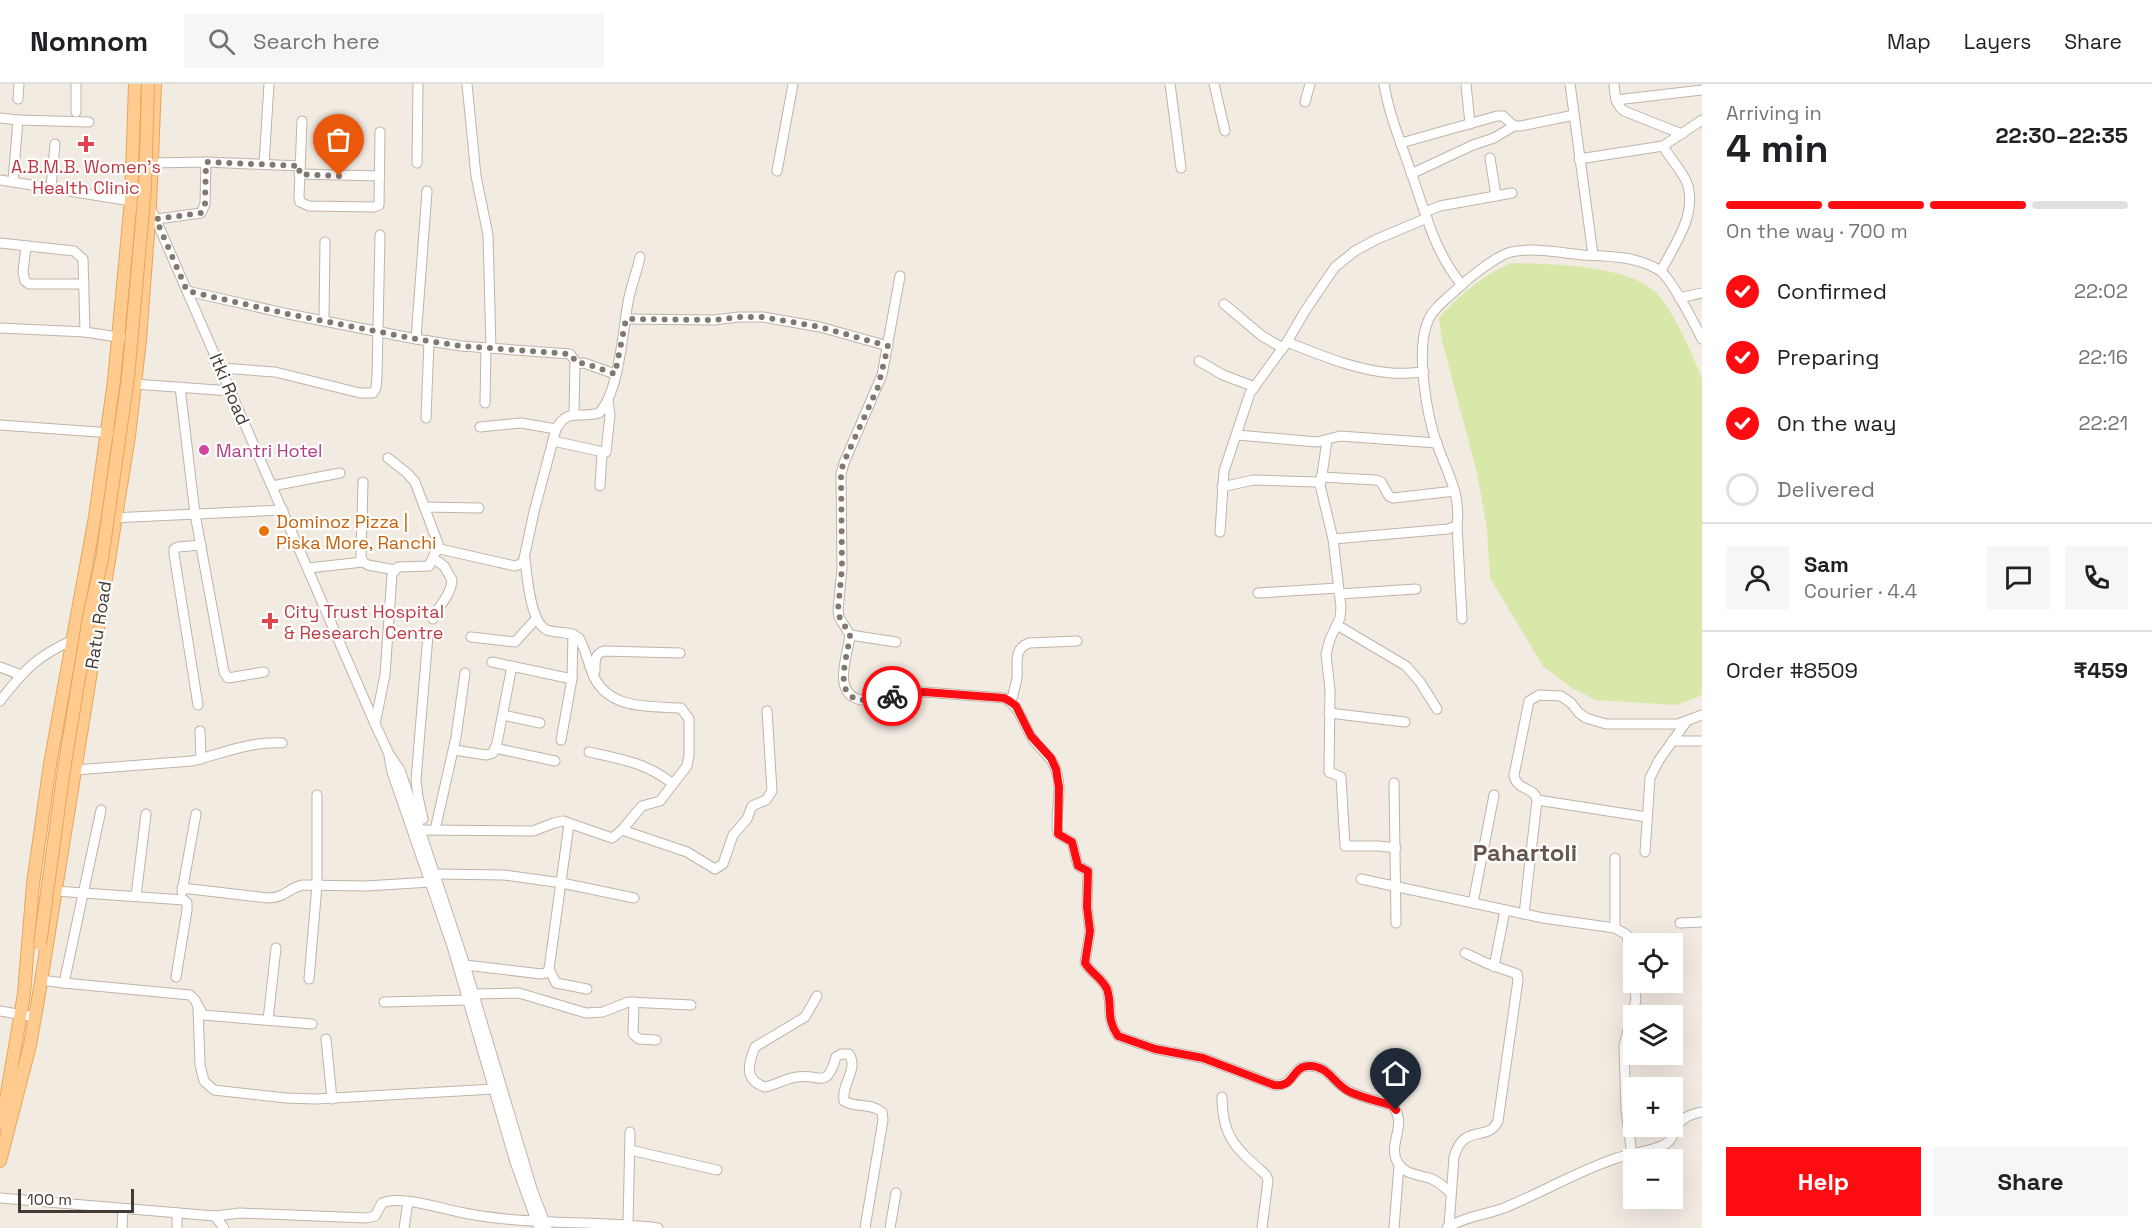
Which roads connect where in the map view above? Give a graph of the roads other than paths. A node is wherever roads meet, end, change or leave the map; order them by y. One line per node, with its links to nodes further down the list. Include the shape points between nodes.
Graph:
1 (19, 84): 21 (street)
2 (76, 84): 24 (street)
3 (135, 84): 56 (main road, Ratu Road)
4 (141, 84): 215 (main road, via 138,188 121,376 94,558 56,768)
5 (148, 84): 215 (main road, bridge, via 146,188 128,376 102,560 89,617)
6 (155, 84): 42 (main road, Ratu Road)
7 (269, 84): 44 (street)
8 (418, 84): 43 (street)
9 (467, 84): 86 (street, via 474,165 488,235)
10 (794, 84): 47 (street)
11 (1170, 84): 45 (street)
12 (1214, 84): 33 (street)
13 (1310, 84): 23 (street)
14 (1384, 84): 36 (street)
15 (1466, 84): 31 (street)
16 (1570, 84): 25 (street)
17 (1614, 84): 22 (street)
18 (1658, 84): 20 (street)
19 (1702, 90): 20 (street)
20 (1659, 96): 22 (street)
21 (18, 99)
22 (1616, 100): 35 (street, via 1624,111)
23 (1305, 102)
24 (76, 112)
25 (1574, 114): 32 (street); 40 (street)
26 (0, 118): 27 (street)
27 (18, 120): 30 (street); 51 (street)
28 (1702, 120): 35 (street)
29 (302, 121): 46 (street)
30 (90, 122)
31 (1470, 124): 32 (street, via 1503,116); 36 (street)
32 (1514, 126): 48 (street)
33 (1225, 131)
34 (380, 132): 49 (street)
35 (1682, 134): 38 (street)
36 (1401, 143): 48 (street)
37 (55, 144): 52 (street)
38 (1663, 146): 40 (street); 66 (street, via 1688,185 1690,204 1687,219)
39 (1490, 158): 55 (street)
40 (1579, 159): 64 (street)
41 (206, 162): 42 (street); 44 (street); 59 (street, via 205,204 201,213)
42 (152, 163): 57 (main road, Ratu Road)
43 (417, 163)
44 (264, 164): 46 (street)
45 (1181, 168)
46 (299, 170): 49 (street); 49 (street, via 299,197 303,205 374,207 379,205)
47 (777, 171)
48 (1411, 174): 58 (street)
49 (380, 176)
50 (0, 180): 51 (street)
51 (13, 181): 52 (street)
52 (51, 188): 56 (street)
53 (427, 191): 80 (street)
54 (1512, 194): 55 (street)
55 (1496, 196): 58 (street, via 1440,206)
56 (131, 200): 57 (street); 79 (main road, Ratu Road)
57 (150, 206): 59 (street, Itki Road); 82 (main road, Ratu Road)
58 (1426, 215): 69 (street, via 1448,269); 84 (street, via 1365,246 1335,267)
59 (156, 219): 70 (street, Itki Road)
60 (380, 235): 78 (street)
61 (326, 242): 75 (street)
62 (0, 243): 63 (street)
63 (26, 246): 68 (street, via 79,254); 68 (street, via 23,272 29,284)
64 (1593, 255): 66 (street, via 1632,259); 69 (street, via 1512,252)
65 (640, 256): 74 (street)
66 (1661, 271): 72 (street)
67 (900, 276): 85 (street)
68 (84, 284): 77 (street)
69 (1462, 285): 90 (street, via 1427,321)
70 (187, 291): 75 (street); 89 (street, Itki Road)
71 (1702, 293): 72 (street)
72 (1679, 298): 81 (street)
73 (1224, 304): 84 (street, via 1262,336)
74 (626, 319): 85 (street, via 763,317 820,327); 91 (street)
75 (324, 321): 78 (street)
76 (0, 328): 77 (street)
77 (85, 332): 79 (street)
78 (377, 332): 80 (street); 89 (street, via 373,393 275,372)
79 (119, 337): 82 (street); 103 (main road, Ratu Road)
80 (416, 339): 83 (street)
81 (1702, 339)
82 (140, 340): 92 (main road, Ratu Road)
83 (429, 341): 86 (street); 99 (street)
84 (1285, 345): 90 (street, via 1381,371); 94 (street)
85 (888, 346): 143 (street, via 878,387 841,474 842,568 838,610)
86 (489, 348): 87 (street, via 564,353); 97 (street)
87 (575, 361): 91 (street); 98 (street)
88 (1199, 361): 94 (street)
89 (220, 368): 95 (street, Itki Road)
90 (1424, 372): 108 (street, via 1428,413)
91 (615, 374): 96 (street)
92 (134, 384): 93 (street); 105 (main road, Ratu Road)
93 (180, 387): 95 (street); 121 (street)
94 (1255, 387): 104 (street)
95 (231, 391): 114 (street, Itki Road)
96 (608, 401): 98 (street, via 598,413); 109 (street)
97 (485, 403)
98 (574, 415): 102 (street, via 564,417)
99 (426, 418)
100 (0, 425): 103 (street)
101 (480, 427): 102 (street, via 521,423)
102 (556, 429): 107 (street)
103 (107, 433): 105 (street); 122 (main road, Ratu Road)
104 (1237, 435): 106 (street); 116 (street)
105 (129, 436): 123 (main road, Ratu Road)
106 (1327, 440): 108 (street, via 1340,436); 112 (street)
107 (553, 441): 115 (street, via 599,451); 130 (street)
108 (1437, 443): 117 (street)
109 (606, 452)
110 (388, 458): 118 (street, via 413,478)
111 (340, 473): 114 (street)
112 (1321, 481): 116 (street, via 1253,480); 117 (street, via 1376,480 1393,498); 126 (street)
113 (363, 482): 131 (street)
114 (272, 486): 120 (street, Itki Road)
115 (600, 486)
116 (1222, 487): 125 (street)
117 (1455, 491): 124 (street)
118 (424, 507): 119 (street); 128 (street)
119 (479, 508)
120 (282, 510): 121 (street); 132 (street, Itki Road)
121 (195, 514): 123 (street); 127 (street)
122 (95, 517): 123 (street); 145 (main road, Ratu Road)
123 (116, 518): 180 (main road, Ratu Road)
124 (1457, 525): 126 (street, via 1448,529); 139 (street)
125 (1220, 532)
126 (1333, 538): 135 (street)
127 (201, 545): 152 (street, via 225,676); 159 (street, via 174,549)
128 (440, 549): 129 (street); 130 (street, via 514,566)
129 (433, 558): 133 (street, via 425,567); 137 (street, via 452,579 448,596)
130 (525, 559): 138 (street)
131 (363, 562): 132 (street); 133 (street)
132 (308, 568): 168 (street, Itki Road)
133 (395, 570): 168 (street, via 385,675)
134 (1416, 589): 135 (street)
135 (1338, 591): 136 (street); 140 (street, via 1341,607)
136 (1258, 593)
137 (433, 619)
138 (536, 619): 142 (street, via 545,629); 144 (street, via 515,642)
139 (1462, 619)
140 (1337, 625): 160 (street, via 1406,666); 162 (street, via 1326,654)
141 (428, 634): 191 (street, via 416,788)
142 (573, 634): 155 (street, via 583,645); 156 (street)
143 (850, 635): 147 (street); 158 (street, via 843,675 847,693 853,698 924,692 1004,698)
144 (471, 637)
145 (73, 640): 154 (street, via 44,654); 221 (main road, Ratu Road, via 48,775)
146 (1077, 641): 158 (street, via 1024,645 1017,655)
147 (896, 642)
148 (680, 653): 155 (street, via 604,651 596,657)
149 (492, 662): 150 (street)
150 (512, 666): 156 (street); 163 (street)
151 (0, 667): 154 (street)
152 (264, 672)
153 (465, 673): 175 (street)
154 (21, 675): 157 (street)
155 (594, 676): 182 (street, via 615,700 681,708 686,712 689,761)
156 (572, 679): 170 (street)
157 (0, 701)
158 (1011, 702): 252 (street, via 1056,769 1058,834 1072,842 1076,862 1088,871 1089,877 1090,931 1085,963 1105,985 1109,1020 1118,1036 1155,1049 1203,1058 1274,1085 1287,1084 1305,1066 1324,1069 1350,1092 1396,1110 1399,1124 1394,1149)
159 (198, 705)
160 (1437, 709)
161 (767, 711): 192 (street, via 772,791 766,800 752,806 747,819 735,831 723,864 715,869 687,852)
162 (1329, 713): 165 (street); 193 (street, via 1329,772 1341,777 1345,846)
163 (503, 715): 167 (street); 174 (street)
164 (1702, 715): 166 (street)
165 (1405, 722)
166 (1687, 722): 171 (street); 185 (street, via 1595,722 1579,713 1566,698 1533,697 1527,706 1514,775 1518,786 1532,791)
167 (540, 723)
168 (375, 724): 177 (street, Itki Road)
169 (200, 731): 178 (street)
170 (561, 740)
171 (1672, 741): 172 (street); 189 (street, via 1650,778)
172 (1702, 741)
173 (282, 743): 178 (street, via 240,747)
174 (495, 748): 175 (street, via 490,755); 179 (street)
175 (454, 750): 191 (street)
176 (589, 752): 182 (street, via 641,764)
177 (389, 754): 191 (street); 196 (street, via 392,772)
178 (201, 759): 180 (street)
179 (555, 761)
180 (75, 770): 202 (main road, Ratu Road)
181 (1394, 783): 193 (street)
182 (673, 784): 192 (street, via 660,801 636,810)
183 (317, 795): 199 (street)
184 (1494, 795): 207 (street)
185 (1537, 800): 189 (street); 209 (street)
186 (101, 810): 203 (street)
187 (146, 814): 204 (street)
188 (196, 814): 201 (street)
189 (1647, 817): 194 (street)
190 (569, 824): 191 (street, via 558,821 533,831); 192 (street, via 608,837); 198 (street)
191 (428, 830): 196 (street)
192 (622, 830)
193 (1396, 848): 200 (street)
194 (1645, 852)
195 (1615, 858): 213 (street)
196 (433, 878): 198 (street, via 504,875); 199 (street, via 366,886); 218 (street); 229 (street)
197 (1361, 879): 200 (street)
198 (562, 883): 205 (street); 220 (street)
199 (317, 885): 201 (street, via 298,886 279,897 268,898); 224 (street)
200 (1397, 887): 207 (street); 211 (street)
201 (183, 888): 206 (street)
202 (56, 891): 203 (street); 223 (main road, Ratu Road)
203 (84, 892): 204 (street); 225 (street)
204 (136, 896): 206 (street)
205 (634, 898)
206 (180, 900): 222 (street, via 187,903 187,910)
207 (1473, 903): 208 (street)
208 (1505, 910): 209 (street); 219 (street)
209 (1524, 914): 213 (street)
210 (1702, 922): 212 (street)
211 (1396, 923)
212 (1680, 923)
213 (1615, 928): 214 (street)
214 (1624, 933)
215 (37, 944): 221 (main road); 223 (main road)
216 (276, 948): 237 (street)
217 (1465, 953): 219 (street)
218 (465, 965): 220 (street, via 541,974); 229 (street)
219 (1494, 966): 255 (street, via 1511,970 1518,980 1500,1111 1496,1126 1465,1137 1456,1148)
220 (549, 969): 226 (street, via 556,983)
221 (25, 971): 235 (main road, Ratu Road)
222 (176, 977)
223 (42, 978): 225 (street); 236 (main road, Ratu Road)
224 (309, 979)
225 (64, 984): 233 (street, via 190,995)
226 (587, 989)
227 (1635, 993): 247 (street, via 1624,1046)
228 (817, 996): 269 (street, via 805,1017 755,1047 749,1073 751,1079 765,1087 795,1077 825,1077 836,1057 849,1054 853,1059 844,1101 878,1109 883,1120)
229 (471, 997): 230 (street); 231 (street, via 519,993 595,1013); 241 (street); 262 (street)
230 (384, 1002)
231 (634, 1002): 232 (street); 240 (street, via 633,1034)
232 (691, 1005)
233 (198, 1006): 237 (street, via 203,1015); 243 (street, via 200,1065 209,1087 224,1092)
234 (0, 1011): 235 (street)
235 (21, 1015): 236 (street); 245 (main road, Ratu Road)
236 (35, 1017): 251 (main road, Ratu Road)
237 (268, 1020): 238 (street)
238 (312, 1024)
239 (326, 1039): 243 (street)
240 (656, 1040)
241 (494, 1089): 243 (street); 262 (street)
242 (1222, 1096): 271 (street, via 1224,1120 1234,1146 1268,1180)
243 (332, 1099)
244 (1702, 1112): 248 (street, via 1682,1119 1668,1143)
245 (0, 1132)
246 (630, 1132): 249 (street)
247 (1631, 1149)
248 (1653, 1149)
249 (630, 1150): 253 (street); 261 (street)
250 (1623, 1157): 263 (street)
251 (0, 1161)
252 (1399, 1165): 255 (street, via 1406,1172 1432,1179); 272 (street)
253 (717, 1170)
254 (896, 1193): 270 (street)
255 (1451, 1193): 263 (street)
256 (0, 1198): 258 (street)
257 (408, 1202): 260 (street, via 388,1200 371,1218 240,1213); 262 (street); 267 (street)
258 (123, 1209): 259 (street); 264 (street)
259 (177, 1213): 260 (street); 265 (street)
260 (215, 1216): 266 (street)
261 (628, 1224): 262 (street); 268 (street)
262 (541, 1225)
263 (1448, 1227)
264 (122, 1228)
265 (177, 1228)
266 (224, 1228)
267 (405, 1228)
268 (658, 1228)
269 (865, 1228)
270 (890, 1228)
271 (1262, 1228)
272 (1394, 1228)

